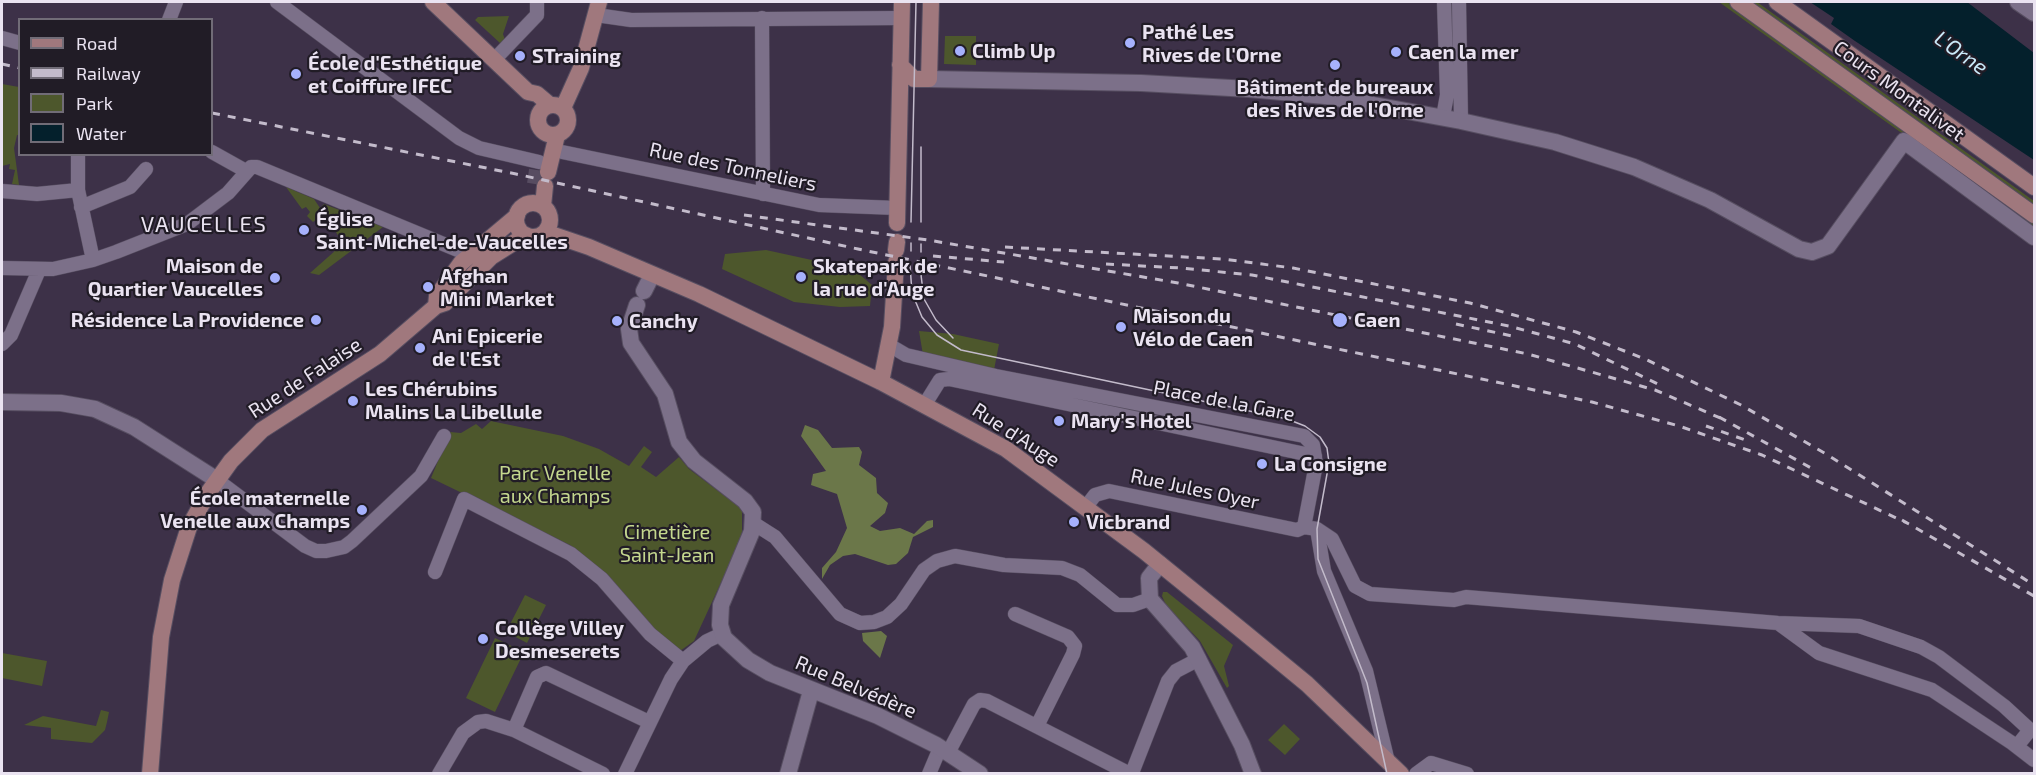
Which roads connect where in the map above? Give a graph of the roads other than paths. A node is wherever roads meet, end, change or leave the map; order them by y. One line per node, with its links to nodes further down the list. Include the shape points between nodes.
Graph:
1 (176, 2): 14 (street)
2 (277, 2): 31 (street, via 459,138)
3 (433, 2): 18 (main road)
4 (537, 2): 18 (street, via 537,15)
5 (931, 2): 20 (main road)
6 (1444, 2): 23 (street, via 1447,95)
7 (1459, 2): 24 (street)
8 (1738, 2): 39 (main road, Cours Montalivet)
9 (1777, 2): 32 (main road, Cours Montalivet)
10 (2018, 2): 13 (street)
11 (597, 8): 15 (street, via 631,20); 22 (main road, via 581,68)
12 (901, 10): 15 (street); 19 (main road)
13 (2034, 13)
14 (170, 18)
15 (762, 18): 35 (street)
16 (2, 39): 17 (street)
17 (18, 43)
18 (494, 60): 22 (main road)
19 (900, 65): 20 (main road); 21 (main road)
20 (922, 79): 21 (main road); 23 (street, via 1238,88 1324,96)
21 (897, 95): 38 (main road)
22 (550, 109): 25 (main road, via 538,125); 25 (main road, via 568,122 564,131)
23 (1443, 117): 24 (street)
24 (1461, 121): 43 (street, Cours Montalivet, via 1555,142 1634,167 1812,252 1828,246 1904,141)
25 (551, 134): 31 (main road)
26 (562, 152): 35 (street, Rue des Tonneliers)
27 (213, 153): 30 (street)
28 (78, 156): 33 (street)
29 (146, 169): 37 (street, via 130,187)
30 (246, 171): 45 (street, via 251,167 262,169); 46 (street, via 228,193 187,224)
31 (541, 175): 36 (main road)
32 (2034, 187)
33 (78, 190): 34 (street, via 37,194); 37 (street)
34 (2, 191)
35 (763, 194): 38 (street, Rue des Tonneliers, via 819,206)
36 (537, 205): 40 (main road, via 521,208); 41 (main road, via 550,219)
37 (81, 207): 46 (street)
38 (897, 215)
39 (2034, 215)
40 (517, 216): 42 (main road); 45 (main road, Rue de Falaise)
41 (545, 232): 42 (main road, via 535,237); 49 (main road, Rue d'Auge)
42 (526, 235): 50 (main road, Rue de Falaise, via 491,257 445,303)
43 (2034, 237)
44 (896, 251): 52 (main road)
45 (470, 255): 50 (main road, Rue de Falaise, via 442,288)
46 (93, 260): 48 (street)
47 (2, 268): 48 (street)
48 (39, 270): 51 (street, via 11,335)
49 (652, 275): 53 (main road, Rue d'Auge); 60 (street, via 629,329 631,344 665,394 679,442 694,461 746,501 753,512)
50 (436, 306): 58 (main road, Rue de Falaise, via 380,354 262,430)
51 (2, 344)
52 (889, 345): 53 (main road); 57 (street, Place de la Gare, via 906,355 996,376 1310,440)
53 (881, 382): 55 (main road, Rue d'Auge)
54 (2, 402): 58 (street, via 62,402 95,409 134,428)
55 (925, 404): 57 (street, Place de la Gare, via 940,380 949,379); 59 (main road, Rue d'Auge, via 1005,449)
56 (444, 436): 58 (street, via 421,476 352,541 327,551 305,546)
57 (1315, 456): 61 (street)
58 (218, 480): 79 (main road, Rue de Falaise, via 196,512 172,579 161,637)
59 (1085, 508): 61 (street, Rue Jules Oyer, via 1095,495 1109,491 1297,530); 62 (main road, Rue d'Auge)
60 (753, 524): 64 (street, via 775,537 840,614 860,623 887,617 924,570 955,556 1062,568 1080,575 1116,605); 67 (street, via 724,594 719,614)
61 (1311, 528): 66 (street, via 1332,539 1360,591 1412,598 1491,599); 77 (street, via 1324,571 1366,671)
62 (1160, 564): 64 (street, via 1149,578); 77 (main road, Rue d'Auge, via 1306,684)
63 (435, 572): 69 (street, via 464,499 571,554 602,579 650,634)
64 (1150, 599): 68 (street)
65 (1015, 614): 72 (street, via 1068,637 1074,646)
66 (1778, 623): 74 (street, via 1819,653 1932,690); 74 (street, via 1859,626 1921,647 2004,706 2030,730)
67 (722, 634): 69 (street, via 707,640); 70 (street, Rue Belvédère, via 758,667)
68 (1199, 659): 78 (street, via 1176,671 1168,681 1134,771); 86 (street)
69 (683, 661): 71 (street)
70 (811, 691): 75 (street, Rue Belvédère, via 861,708); 83 (street)
71 (649, 722): 73 (street, via 546,673 537,677); 82 (street)
72 (1036, 726): 75 (street, via 980,700); 78 (street)
73 (514, 730): 80 (street, via 486,721 471,726); 81 (street)
74 (2017, 746): 76 (street)
75 (944, 751): 84 (street); 85 (street, Rue Belvédère)
76 (2034, 760)
77 (1389, 767): 87 (main road, Rue d'Auge)
78 (1129, 773)
79 (150, 774)
80 (439, 774)
81 (603, 774)
82 (625, 774)
83 (788, 774)
84 (929, 774)
85 (980, 774)
86 (1253, 774)
87 (1401, 774)
88 (1416, 774): 89 (street, via 1431,763)
89 (1467, 774)

